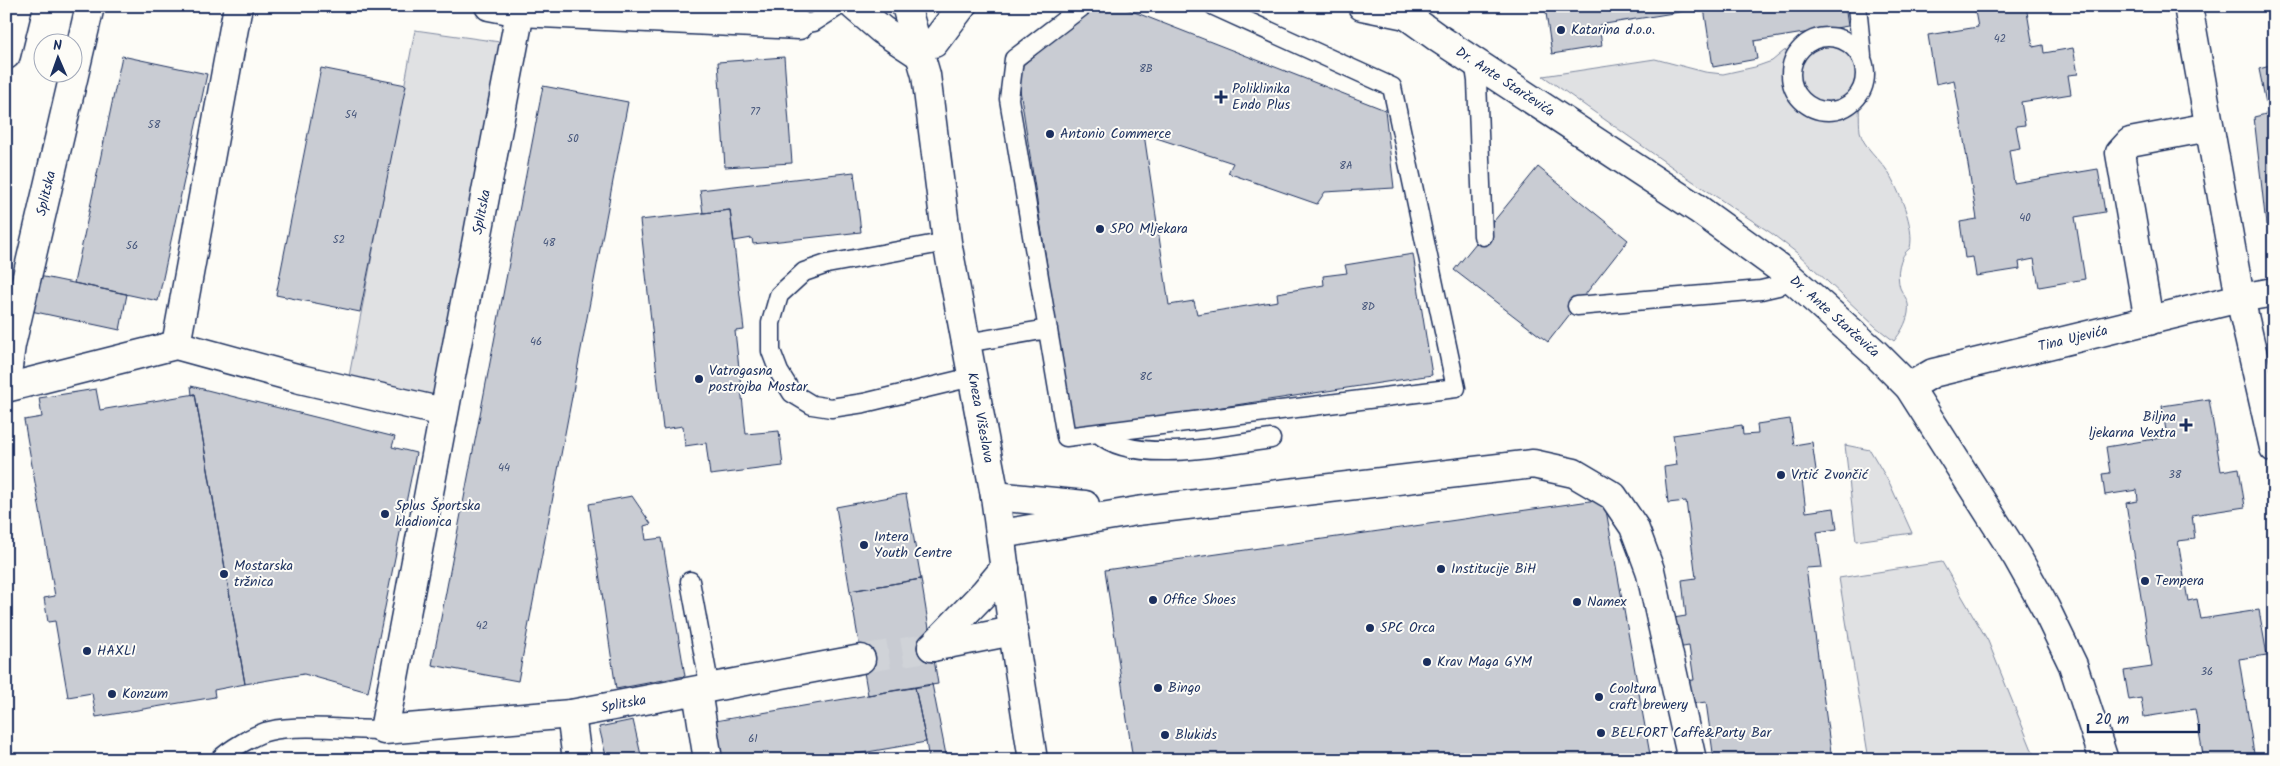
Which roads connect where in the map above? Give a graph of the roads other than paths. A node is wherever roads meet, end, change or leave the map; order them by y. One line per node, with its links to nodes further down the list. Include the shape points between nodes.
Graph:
1 (18, 6): 18 (street)
2 (90, 6): 34 (street, Splitska)
3 (238, 6): 32 (street)
4 (489, 6): 16 (street)
5 (839, 6): 17 (lane, via 814,22)
6 (854, 6): 20 (street, via 882,30)
7 (906, 6): 20 (street, Kneza Višeslava)
8 (946, 6): 20 (street, Kneza Višeslava)
9 (962, 6): 20 (street)
10 (1083, 6): 30 (lane, via 1014,59 1010,99)
11 (1214, 6): 38 (lane, via 1392,87 1456,388)
12 (1362, 6): 15 (street, Dr. Ante Starčevića)
13 (1857, 6): 19 (lane)
14 (2188, 6): 22 (street)
15 (1404, 9): 21 (street, Dr. Ante Starčevića)
16 (520, 12): 17 (street); 37 (street, Splitska)
17 (800, 25)
18 (6, 55)
19 (1862, 56): 19 (lane, via 1854,46 1830,36 1805,44 1792,66 1791,79 1795,91 1814,108 1840,109 1860,93 1865,81)
20 (927, 58): 24 (street, Kneza Višeslava)
21 (1474, 61): 23 (lane); 25 (street, Dr. Ante Starčevića, via 1698,208)
22 (2209, 127): 27 (street); 29 (street, via 2130,142 2120,154)
23 (1483, 236)
24 (947, 242): 31 (street, Kneza Višeslava); 33 (lane, via 827,264 804,272 780,295 771,323 772,351 779,372 792,393 812,404 831,408)
25 (1792, 278): 28 (lane, via 1761,290); 35 (street, Dr. Ante Starčevića)
26 (2274, 292): 27 (street, Tina Ujevića)
27 (2240, 298): 29 (street, Tina Ujevića); 40 (street)
28 (1577, 306)
29 (2149, 321): 35 (street, Tina Ujevića, via 1933,373)
30 (1048, 329): 31 (lane); 38 (lane, via 1066,437)
31 (966, 343): 33 (street, Kneza Višeslava)
32 (176, 346): 36 (street); 37 (street)
33 (972, 377): 41 (street, Kneza Višeslava)
34 (6, 381)
35 (1909, 387): 56 (street, Dr. Ante Starčevića, via 2045,607 2073,665)
36 (6, 388)
37 (443, 412): 50 (street, Splitska)
38 (1098, 433): 39 (lane, via 1114,444 1155,450 1214,448)
39 (1271, 439)
40 (2274, 448)
41 (995, 496): 42 (street, via 1085,506); 43 (street, Kneza Višeslava)
42 (1087, 520): 43 (street); 55 (street, via 1146,510 1533,464 1574,474 1613,496 1634,527 1650,570)
43 (1001, 534): 44 (street, Kneza Višeslava)
44 (1005, 568): 46 (street, Kneza Višeslava); 46 (street, via 932,647)
45 (690, 581): 48 (lane)
46 (1013, 632): 54 (street, Kneza Višeslava)
47 (862, 659): 48 (street, Splitska)
48 (704, 690): 49 (street, Splitska); 53 (street)
49 (571, 714): 50 (street, Splitska); 52 (street)
50 (384, 730): 51 (lane, Splitska, via 266,731)
51 (219, 760)
52 (577, 760)
53 (708, 760)
54 (1033, 760)
55 (1692, 760)
56 (2104, 760)

